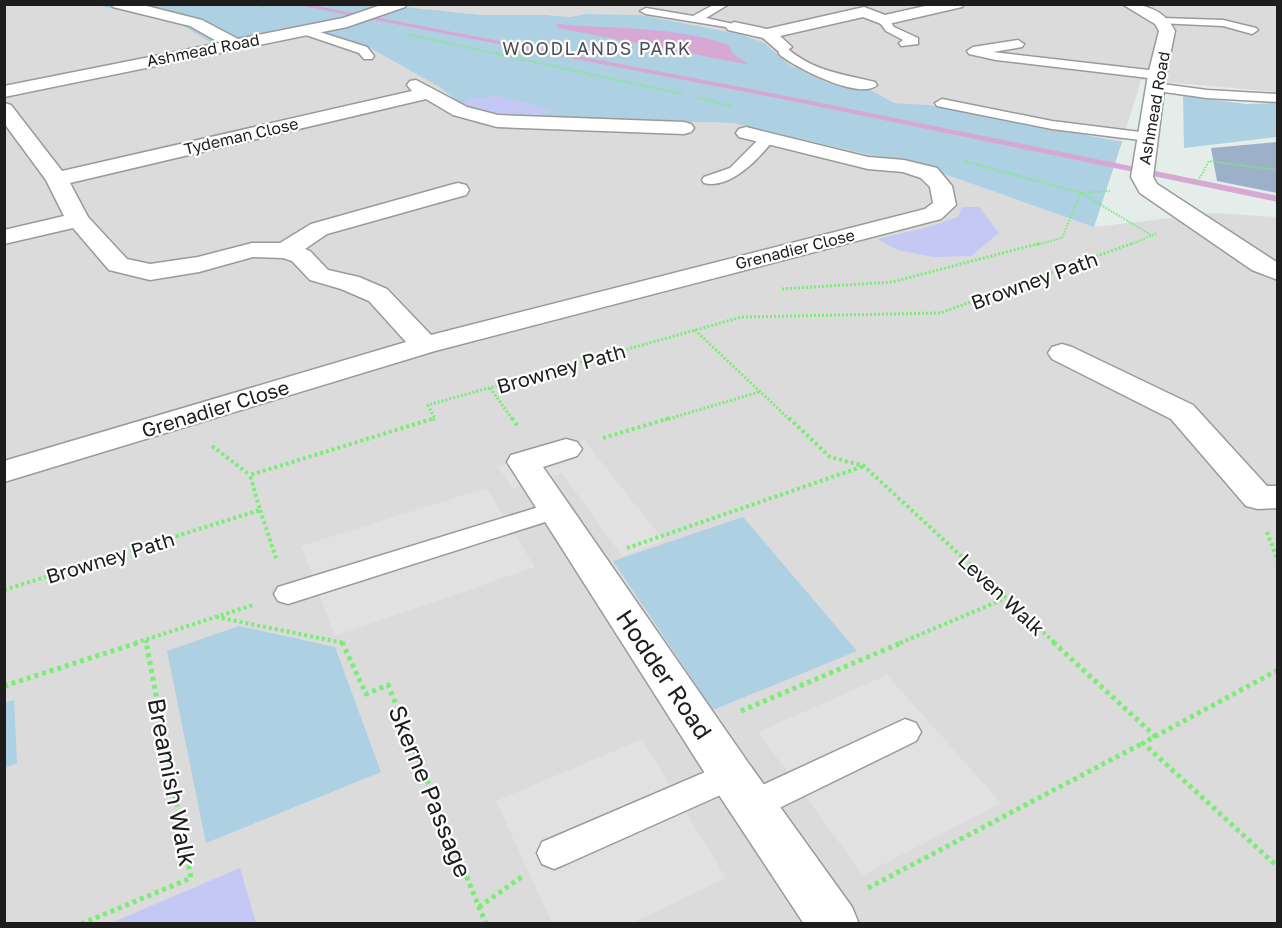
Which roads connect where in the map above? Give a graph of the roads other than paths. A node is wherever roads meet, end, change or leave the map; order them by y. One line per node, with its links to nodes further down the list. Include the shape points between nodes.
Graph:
1 (118, 4): 16 (street, via 196,22)
2 (400, 4): 13 (street, Ashmead Road)
3 (724, 4): 8 (lane)
4 (957, 4): 9 (street)
5 (1129, 4): 10 (street)
6 (864, 8): 9 (street); 14 (street)
7 (646, 11): 8 (lane)
8 (694, 20): 11 (lane)
9 (884, 20): 15 (lane, via 890,29 914,41)
10 (1161, 21): 12 (lane, via 1223,23); 20 (street, Ashmead Road, via 1167,31)
11 (734, 27): 14 (street)
12 (1252, 30)
13 (304, 31): 16 (street, Ashmead Road); 19 (lane)
14 (768, 34): 18 (street)
15 (905, 43)
16 (235, 44): 22 (street, Ashmead Road)
17 (1018, 45): 20 (lane, via 973,51)
18 (784, 47): 21 (lane, via 783,51 797,64 820,75)
19 (368, 56)
20 (1156, 81): 23 (lane, via 1207,94); 28 (street, Ashmead Road)
21 (870, 85)
22 (4, 92)
23 (1278, 98)
24 (942, 102): 28 (lane, via 1052,125)
25 (4, 109): 29 (street)
26 (684, 128): 29 (street, Tydeman Close, via 497,121 459,111 421,89)
27 (757, 136): 30 (lane, via 736,171); 36 (street, Grenadier Close, via 928,173 941,186 945,205 933,214)
28 (1148, 137): 35 (street, Ashmead Road, via 1143,172 1148,188 1261,265)
29 (57, 179): 32 (street)
30 (710, 180)
31 (458, 190): 34 (street, via 319,229)
32 (78, 220): 33 (street); 34 (street, via 118,265 150,272 252,250)
33 (4, 237)
34 (285, 250): 36 (street, via 301,256 319,275 378,295)
35 (1278, 272)
36 (425, 345): 39 (street, Grenadier Close)
37 (1062, 353): 40 (street, via 1182,412 1258,498)
38 (553, 453): 41 (street, Hodder Road, via 523,462)
39 (4, 472)
40 (1278, 496)
41 (555, 510): 42 (lane); 44 (street, Hodder Road)
42 (288, 594)
43 (905, 732): 44 (lane)
44 (742, 790): 45 (lane); 46 (street, Hodder Road)
45 (554, 853)
46 (830, 917)

